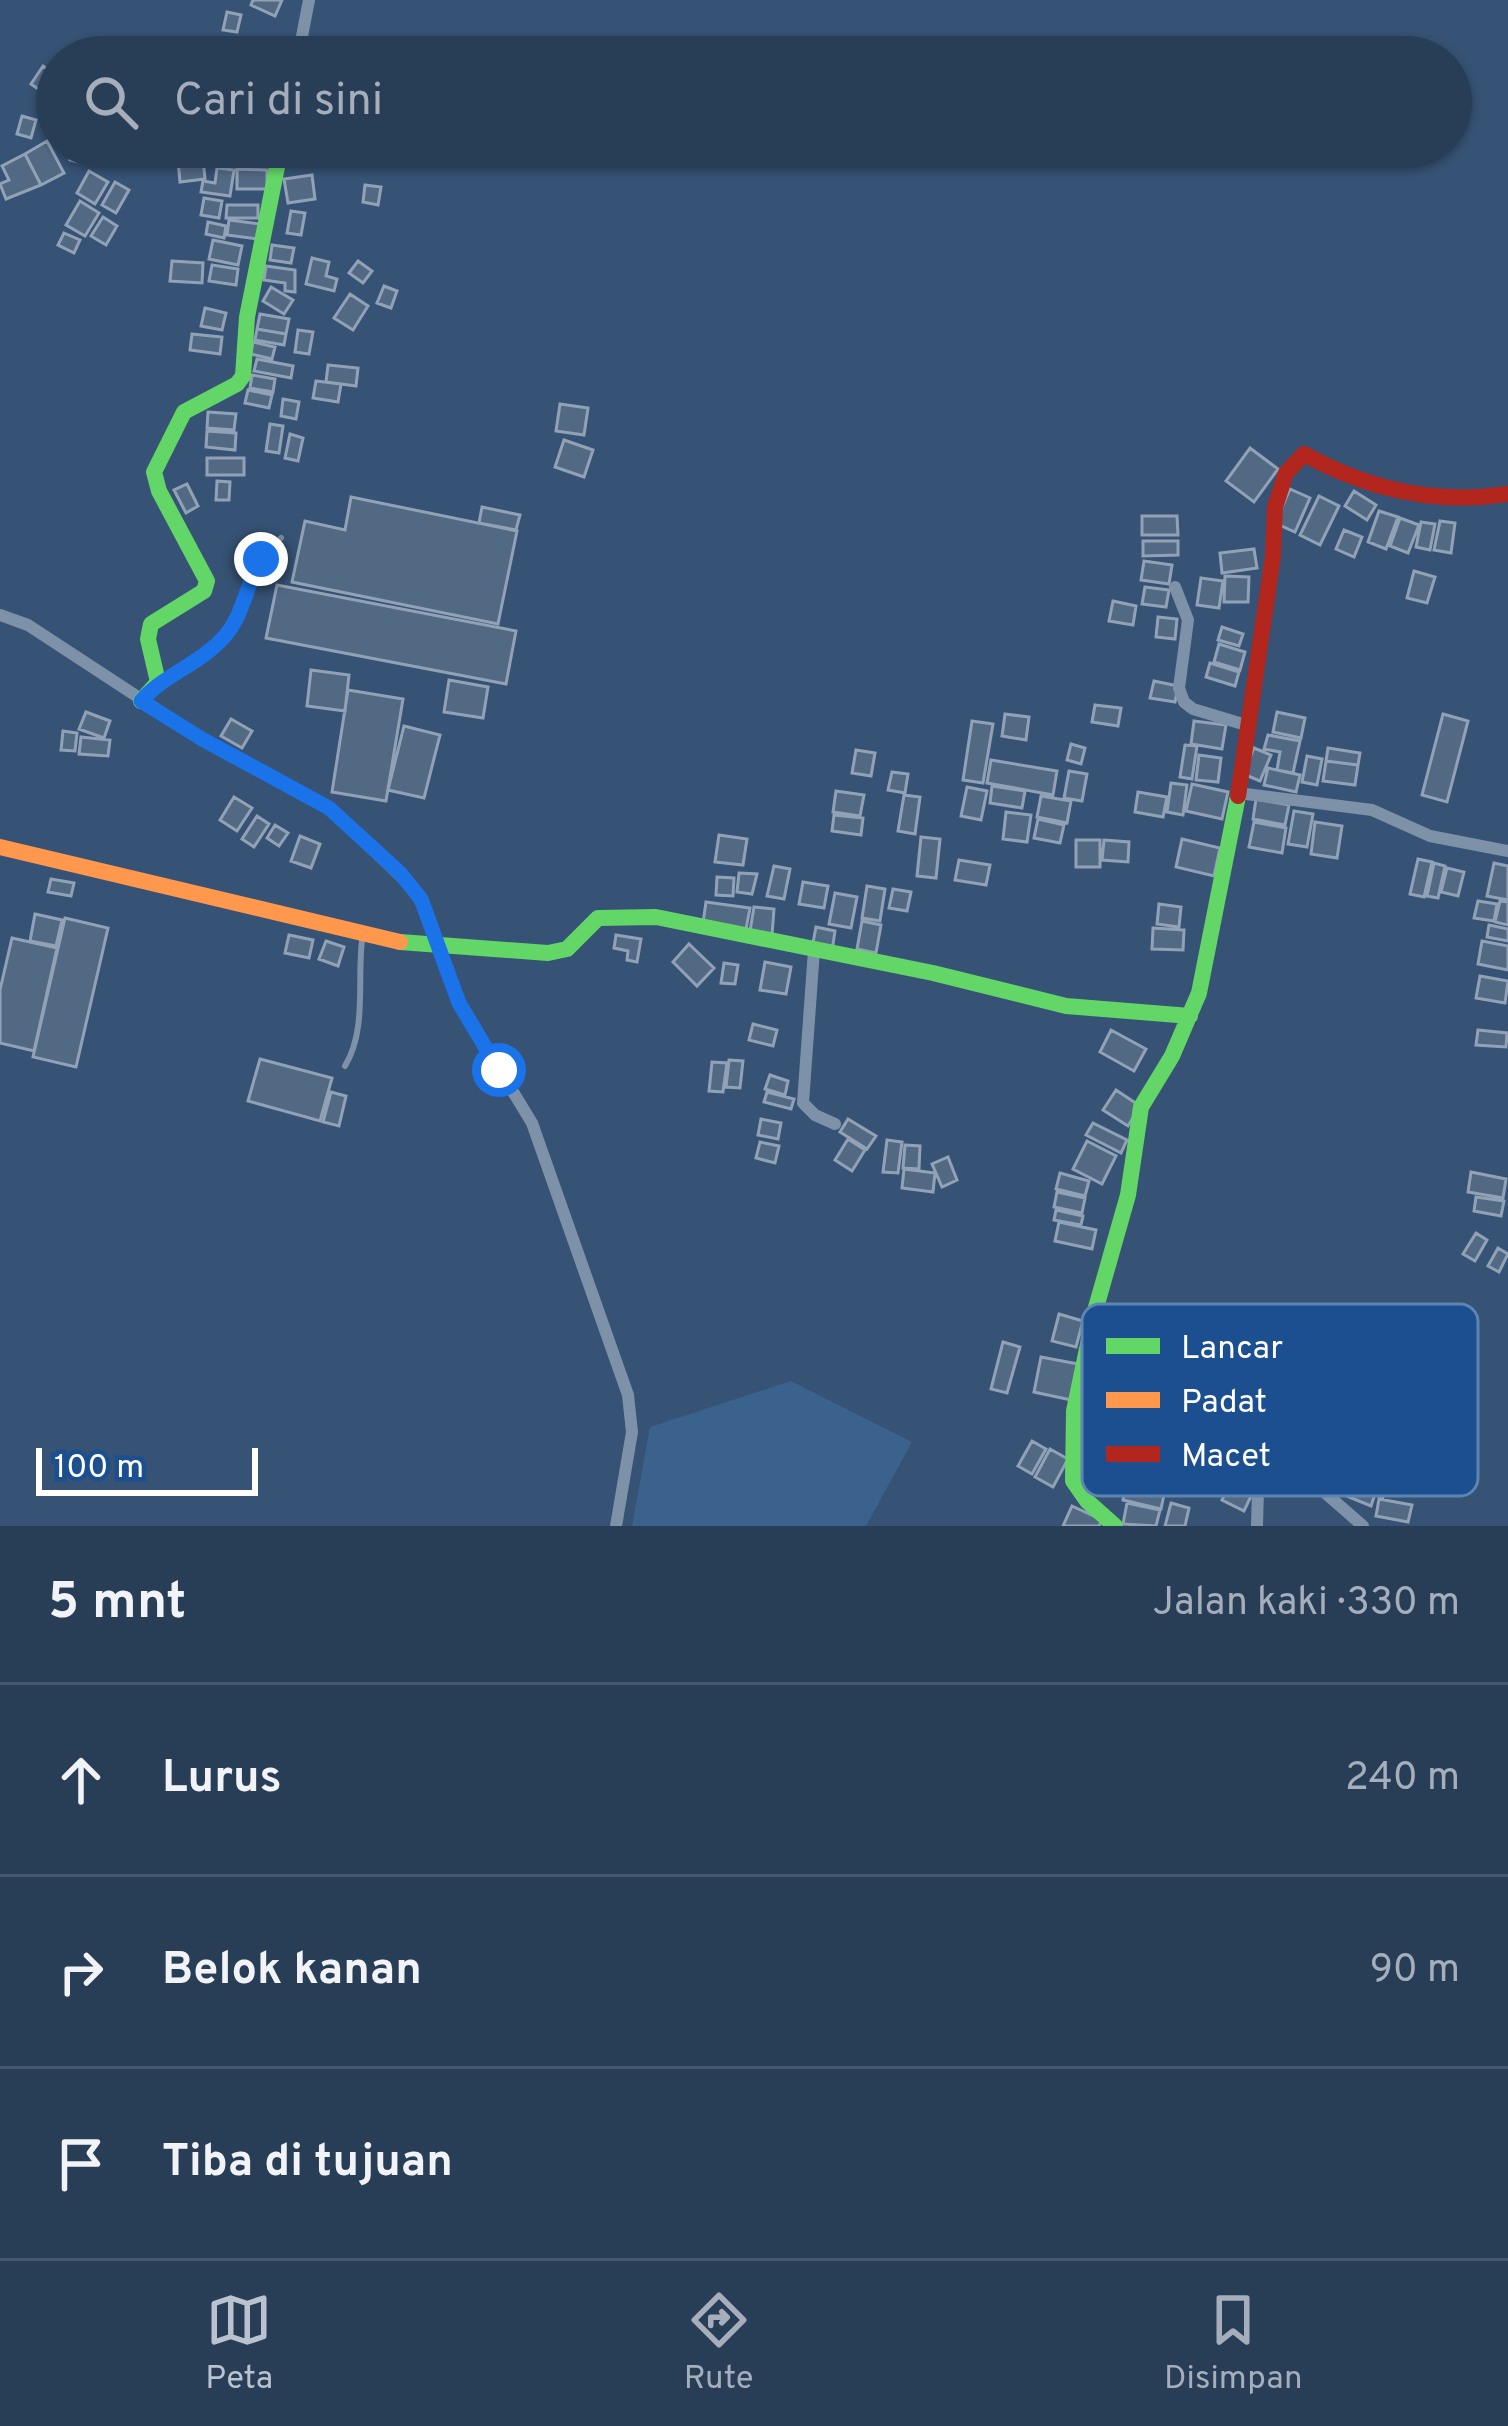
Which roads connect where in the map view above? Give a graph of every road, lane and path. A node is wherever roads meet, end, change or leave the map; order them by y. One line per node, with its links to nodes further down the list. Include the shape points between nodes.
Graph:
1 (310, 0): 2 (street)
2 (302, 36)
3 (277, 168): 8 (street, via 247,317 244,376 184,412 154,468 207,581 151,624)
4 (1508, 494): 10 (street, via 1408,492 1300,455 1275,507)
5 (281, 538): 8 (lane, via 261,559 223,639)
6 (1175, 587): 10 (street, via 1188,620 1184,702)
7 (0, 615): 9 (street, via 68,649)
8 (158, 682): 9 (street)
9 (141, 701): 15 (street, via 340,818 414,889)
10 (1246, 725): 11 (street)
11 (1238, 793): 13 (street, via 1372,810 1430,836); 17 (street)
12 (0, 847): 14 (street)
13 (1508, 850)
14 (362, 937): 15 (street); 18 (lane, via 360,1022)
15 (437, 947): 16 (street, via 558,952 598,918 615,915); 25 (street, via 476,1036 532,1123 628,1396 632,1432)
16 (814, 950): 17 (street, via 1066,1006); 19 (street, via 803,1103)
17 (1190, 1016): 20 (street, via 1141,1107)
18 (345, 1066)
19 (835, 1124)
20 (1098, 1304)
21 (1082, 1368): 22 (street, via 1073,1480)
22 (1082, 1494)
23 (1084, 1496): 26 (street)
24 (1330, 1496): 27 (street)
25 (616, 1526)
26 (1115, 1526)
27 (1363, 1526)

